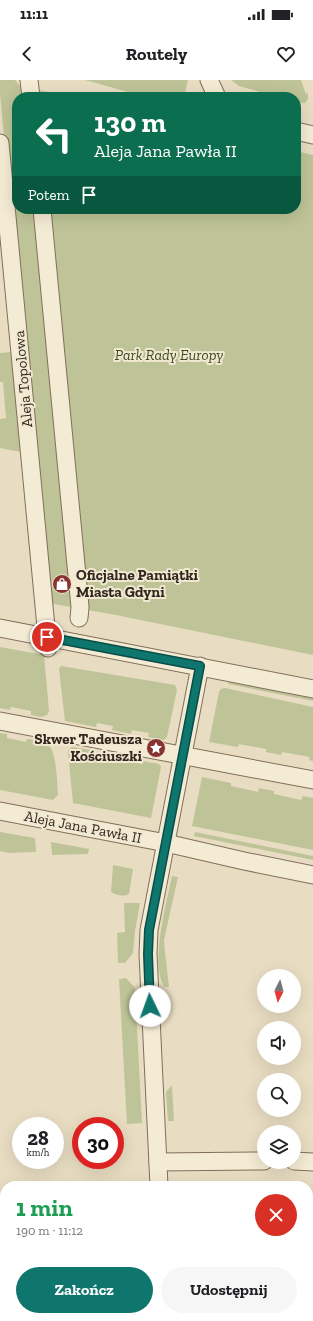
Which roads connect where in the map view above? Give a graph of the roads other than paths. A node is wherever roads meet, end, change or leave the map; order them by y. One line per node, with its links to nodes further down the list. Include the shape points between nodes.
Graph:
1 (29, 80): 2 (street)
2 (30, 92)
3 (301, 132): 4 (street)
4 (313, 136)
5 (0, 143): 9 (street, Aleja Topolowa)
6 (42, 214): 7 (street)
7 (79, 618)
8 (0, 628): 9 (street)
9 (48, 642): 10 (street)
10 (200, 666): 11 (street); 13 (street)
11 (313, 689)
12 (0, 721): 13 (street)
13 (183, 756): 14 (street); 16 (street)
14 (313, 780)
15 (0, 811): 16 (street, Aleja Jana Pawła II)
16 (166, 843): 17 (street); 20 (street, via 149,930 148,954)
17 (313, 875)
18 (257, 1161): 20 (street)
19 (301, 1161): 21 (street)
20 (158, 1162): 22 (street)
21 (313, 1162)
22 (159, 1181)

